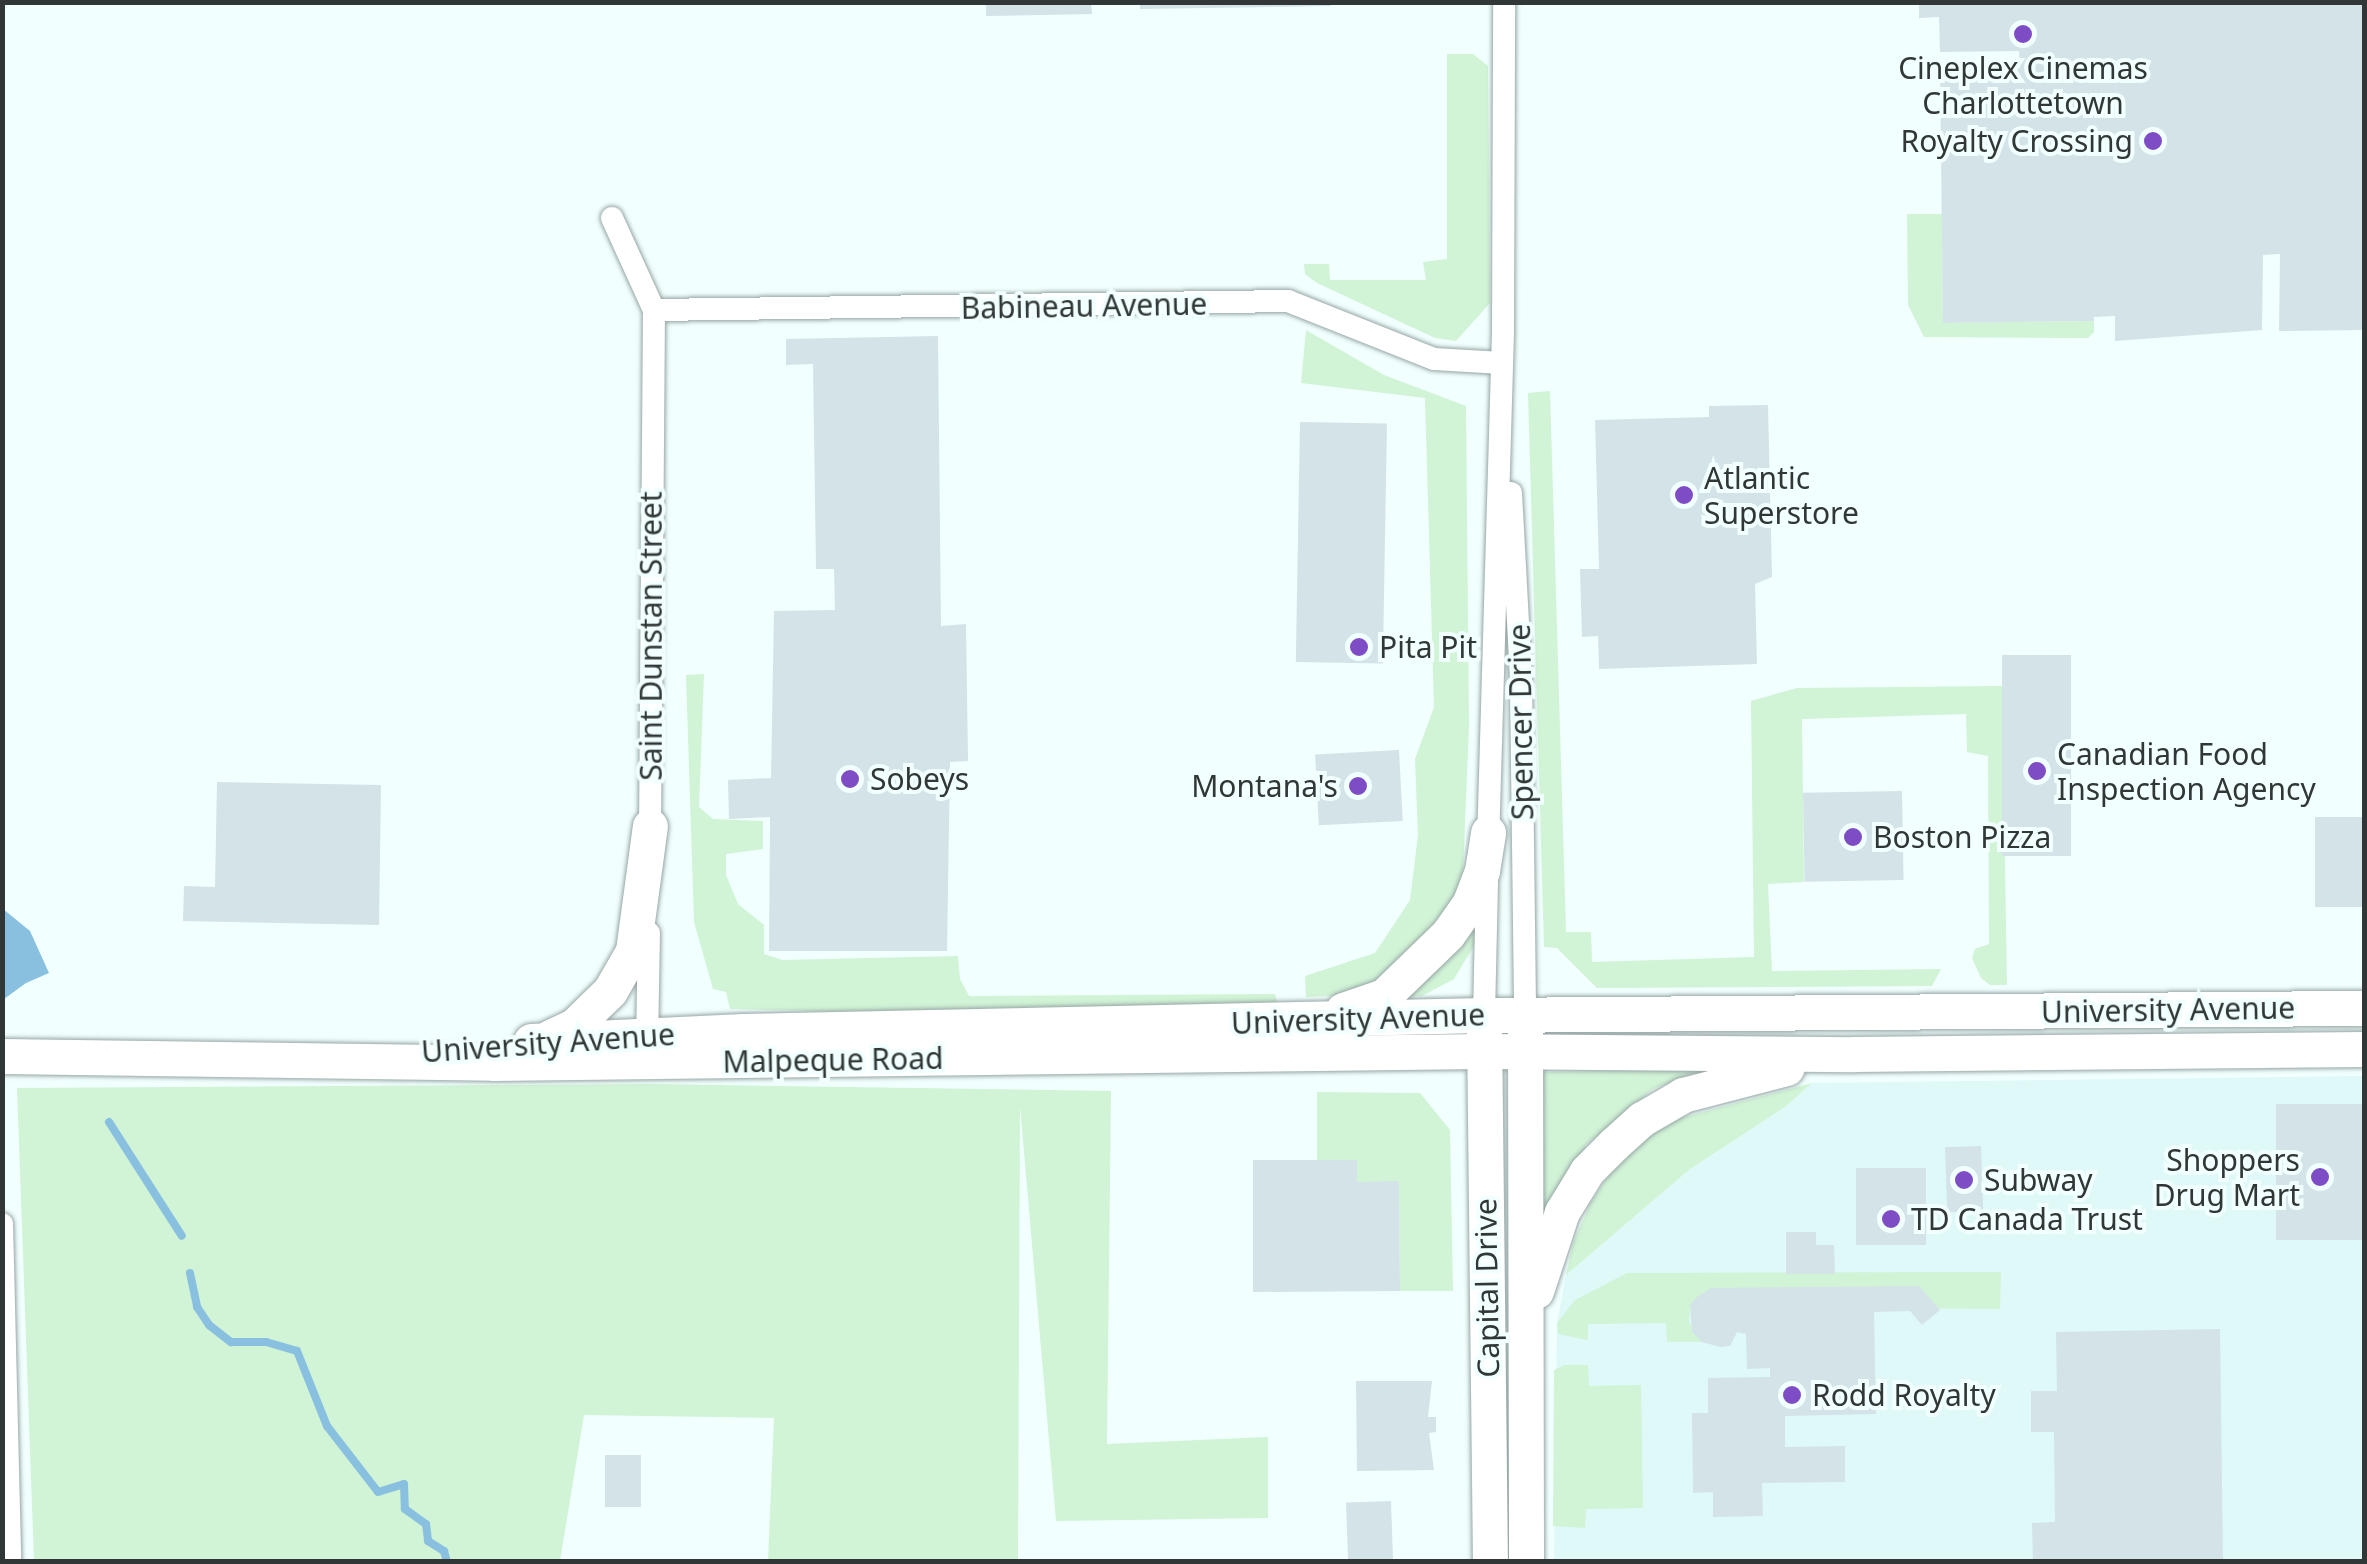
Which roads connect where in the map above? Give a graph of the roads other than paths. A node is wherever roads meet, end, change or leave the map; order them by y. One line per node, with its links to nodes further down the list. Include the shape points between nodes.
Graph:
1 (1504, 2): 4 (street, Spencer Drive)
2 (612, 218): 3 (street, Saint Dunstan Street)
3 (654, 310): 4 (street, Babineau Avenue, via 1288,301 1434,359); 6 (street, Saint Dunstan Street)
4 (1502, 364): 5 (street, Spencer Drive)
5 (1502, 395): 7 (street, Spencer Drive); 10 (street, Spencer Drive, via 1522,679)
6 (650, 826): 12 (main road, via 633,951 610,991 574,1026); 13 (street, Saint Dunstan Street)
7 (1488, 832): 9 (street, Spencer Drive); 11 (main road, via 1470,902 1448,934 1384,996 1325,1014)
8 (2364, 1008): 10 (main road, University Avenue)
9 (1484, 1015): 10 (main road, University Avenue); 11 (main road, University Avenue); 15 (main road, Capital Drive)
10 (1526, 1015): 16 (main road, Spencer Drive)
11 (1239, 1022): 13 (main road, University Avenue)
12 (543, 1040): 13 (main road, University Avenue); 19 (main road, University Avenue)
13 (647, 1049): 15 (main road, Malpeque Road); 19 (main road, Malpeque Road)
14 (2364, 1050): 17 (main road, University Avenue)
15 (1484, 1051): 16 (main road, University Avenue); 23 (main road, Capital Drive)
16 (1526, 1051): 17 (main road, University Avenue); 21 (main road, Capital Drive)
17 (1854, 1054): 21 (main road, via 1729,1080 1683,1095 1642,1119 1573,1191)
18 (2, 1056): 19 (main road, Malpeque Road)
19 (352, 1062)
20 (2, 1224): 22 (street)
21 (1526, 1321): 24 (main road, Capital Drive)
22 (10, 1562)
23 (1490, 1562)
24 (1526, 1562)

